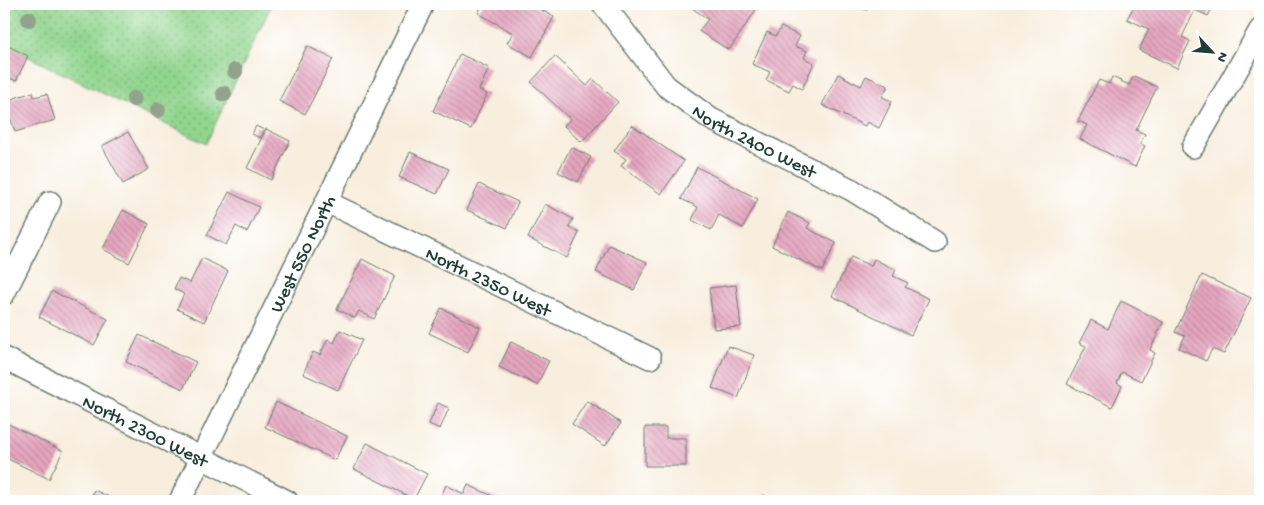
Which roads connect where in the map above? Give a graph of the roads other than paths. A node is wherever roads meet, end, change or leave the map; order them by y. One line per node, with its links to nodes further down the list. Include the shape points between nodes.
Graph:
1 (423, 4): 6 (street, West 550 North)
2 (603, 4): 7 (street, North 2400 West, via 666,86 711,119 852,190)
3 (1260, 30): 4 (street)
4 (1193, 147)
5 (50, 202): 8 (street)
6 (327, 202): 10 (street, North 2350 West); 11 (street, West 550 North)
7 (935, 242)
8 (4, 294)
9 (4, 358): 11 (street, North 2300 West)
10 (650, 358)
11 (201, 459): 12 (street, West 550 North); 13 (street, North 2300 West)
12 (180, 501)
13 (288, 501)

